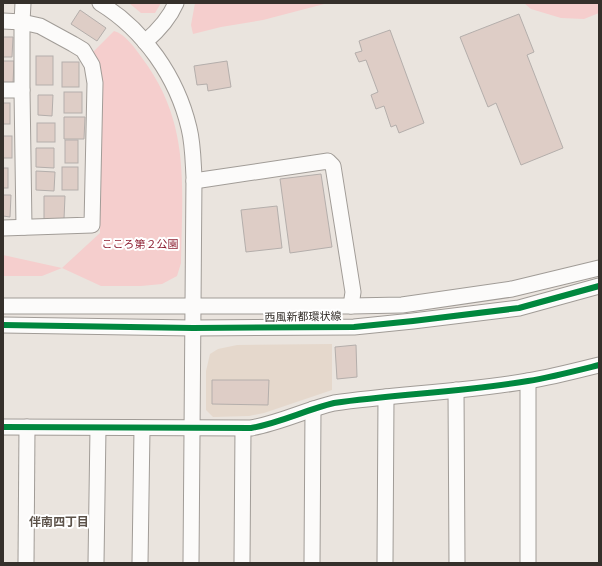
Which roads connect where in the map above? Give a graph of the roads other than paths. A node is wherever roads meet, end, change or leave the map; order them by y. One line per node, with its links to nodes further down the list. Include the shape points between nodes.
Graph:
1 (23, 3): 5 (street)
2 (100, 3): 6 (street, via 127,23)
3 (176, 3): 6 (street, via 164,24)
4 (3, 21): 5 (street)
5 (22, 22): 8 (street); 10 (street, via 40,26 83,50 92,65 96,83 92,225)
6 (145, 42): 9 (street, via 169,76 182,104 193,152)
7 (3, 90): 8 (street)
8 (22, 90): 10 (street)
9 (194, 181): 15 (street); 16 (street, via 328,161 334,166 353,292)
10 (24, 227): 11 (street)
11 (3, 228)
12 (599, 268): 16 (street, 西風新都環状線, via 512,289 402,304)
13 (599, 286): 18 (street, 西風新都環状線, via 519,308 413,321 354,327)
14 (3, 306): 15 (street, 西風新都環状線)
15 (193, 306): 16 (street, 西風新都環状線); 18 (street)
16 (351, 306)
17 (3, 325): 18 (street, 西風新都環状線)
18 (193, 328): 28 (street)
19 (599, 365): 20 (street)
20 (528, 381): 21 (street); 38 (street)
21 (456, 390): 22 (street); 37 (street)
22 (386, 398): 23 (street, via 334,403); 36 (street)
23 (313, 409): 29 (street, via 267,426); 35 (street)
24 (3, 427): 25 (street)
25 (27, 428): 26 (street); 30 (street)
26 (98, 428): 27 (street); 31 (street)
27 (142, 429): 28 (street); 32 (street)
28 (192, 429): 29 (street); 33 (street)
29 (243, 429): 34 (street)
30 (26, 563)
31 (96, 563)
32 (140, 563)
33 (191, 563)
34 (242, 563)
35 (312, 563)
36 (385, 563)
37 (457, 563)
38 (528, 563)

